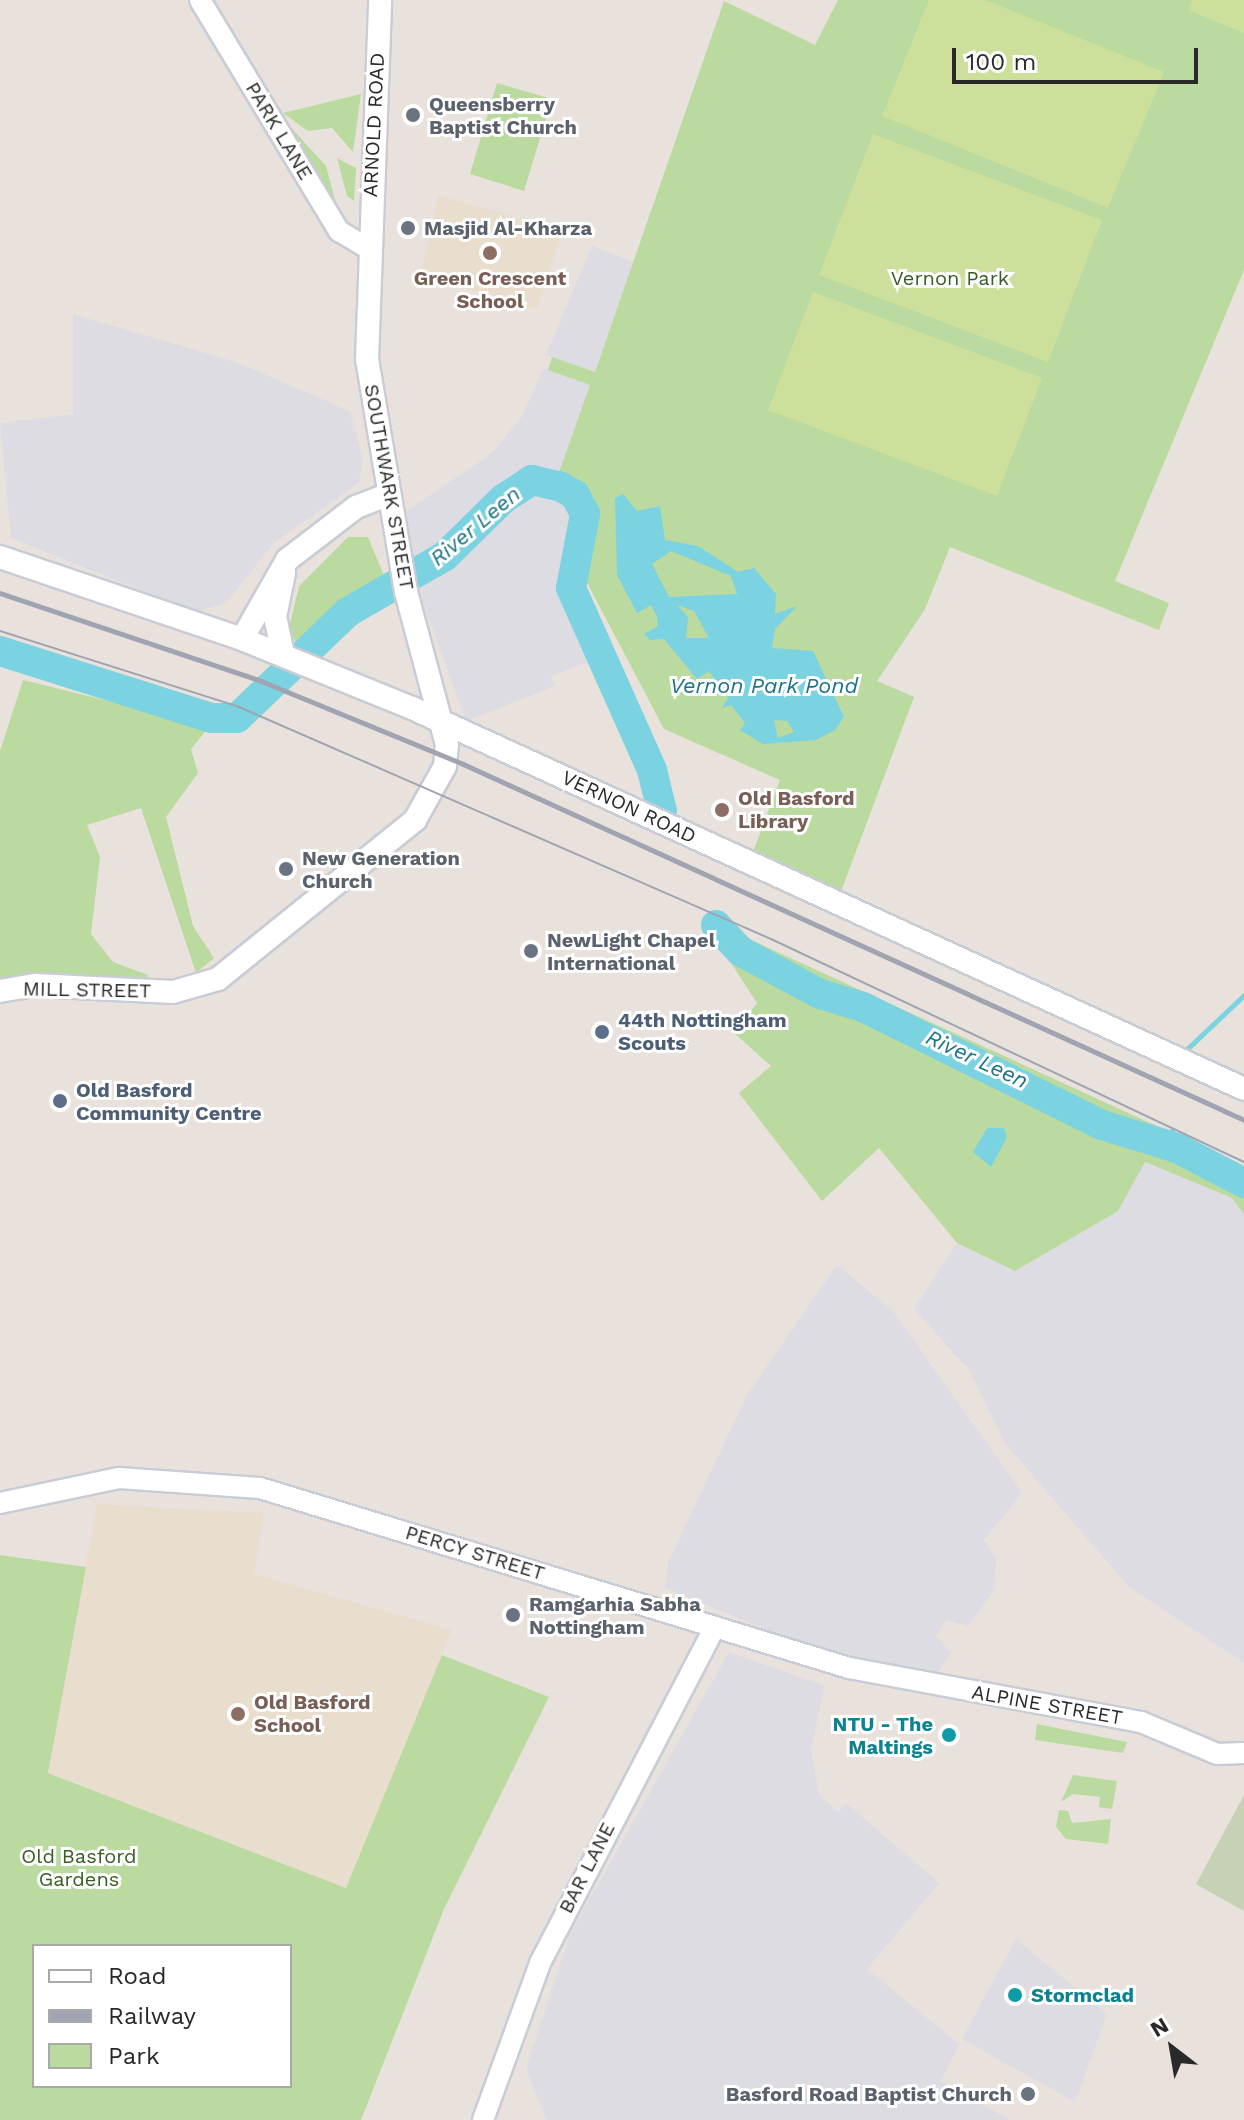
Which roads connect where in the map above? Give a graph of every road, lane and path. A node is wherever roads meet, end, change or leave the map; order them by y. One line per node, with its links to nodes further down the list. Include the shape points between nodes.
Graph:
1 (200, 0): 3 (street, PARK LANE, via 339,231)
2 (380, 0): 3 (main road, ARNOLD ROAD)
3 (369, 249): 4 (main road, SOUTHWARK STREET, via 367,360)
4 (388, 495): 6 (main road, via 356,507); 9 (main road, SOUTHWARK STREET, via 404,583)
5 (0, 557): 7 (main road, VERNON ROAD)
6 (287, 560): 7 (main road); 8 (main road, via 275,617)
7 (242, 639): 8 (main road, VERNON ROAD)
8 (283, 654): 9 (main road, VERNON ROAD)
9 (441, 721): 11 (main road, SOUTHWARK STREET, via 445,766 415,820 257,954 218,979); 12 (main road, VERNON ROAD)
10 (0, 991): 11 (main road, MILL STREET, via 35,985)
11 (173, 992)
12 (1244, 1089)
13 (0, 1503): 14 (street, PERCY STREET, via 94,1481 164,1478 260,1488)
14 (715, 1627): 15 (street, PERCY STREET); 17 (street, BAR LANE, via 546,1950)
15 (849, 1668): 16 (street, ALPINE STREET, via 1141,1722 1217,1754)
16 (1242, 1754)
17 (483, 2120)

